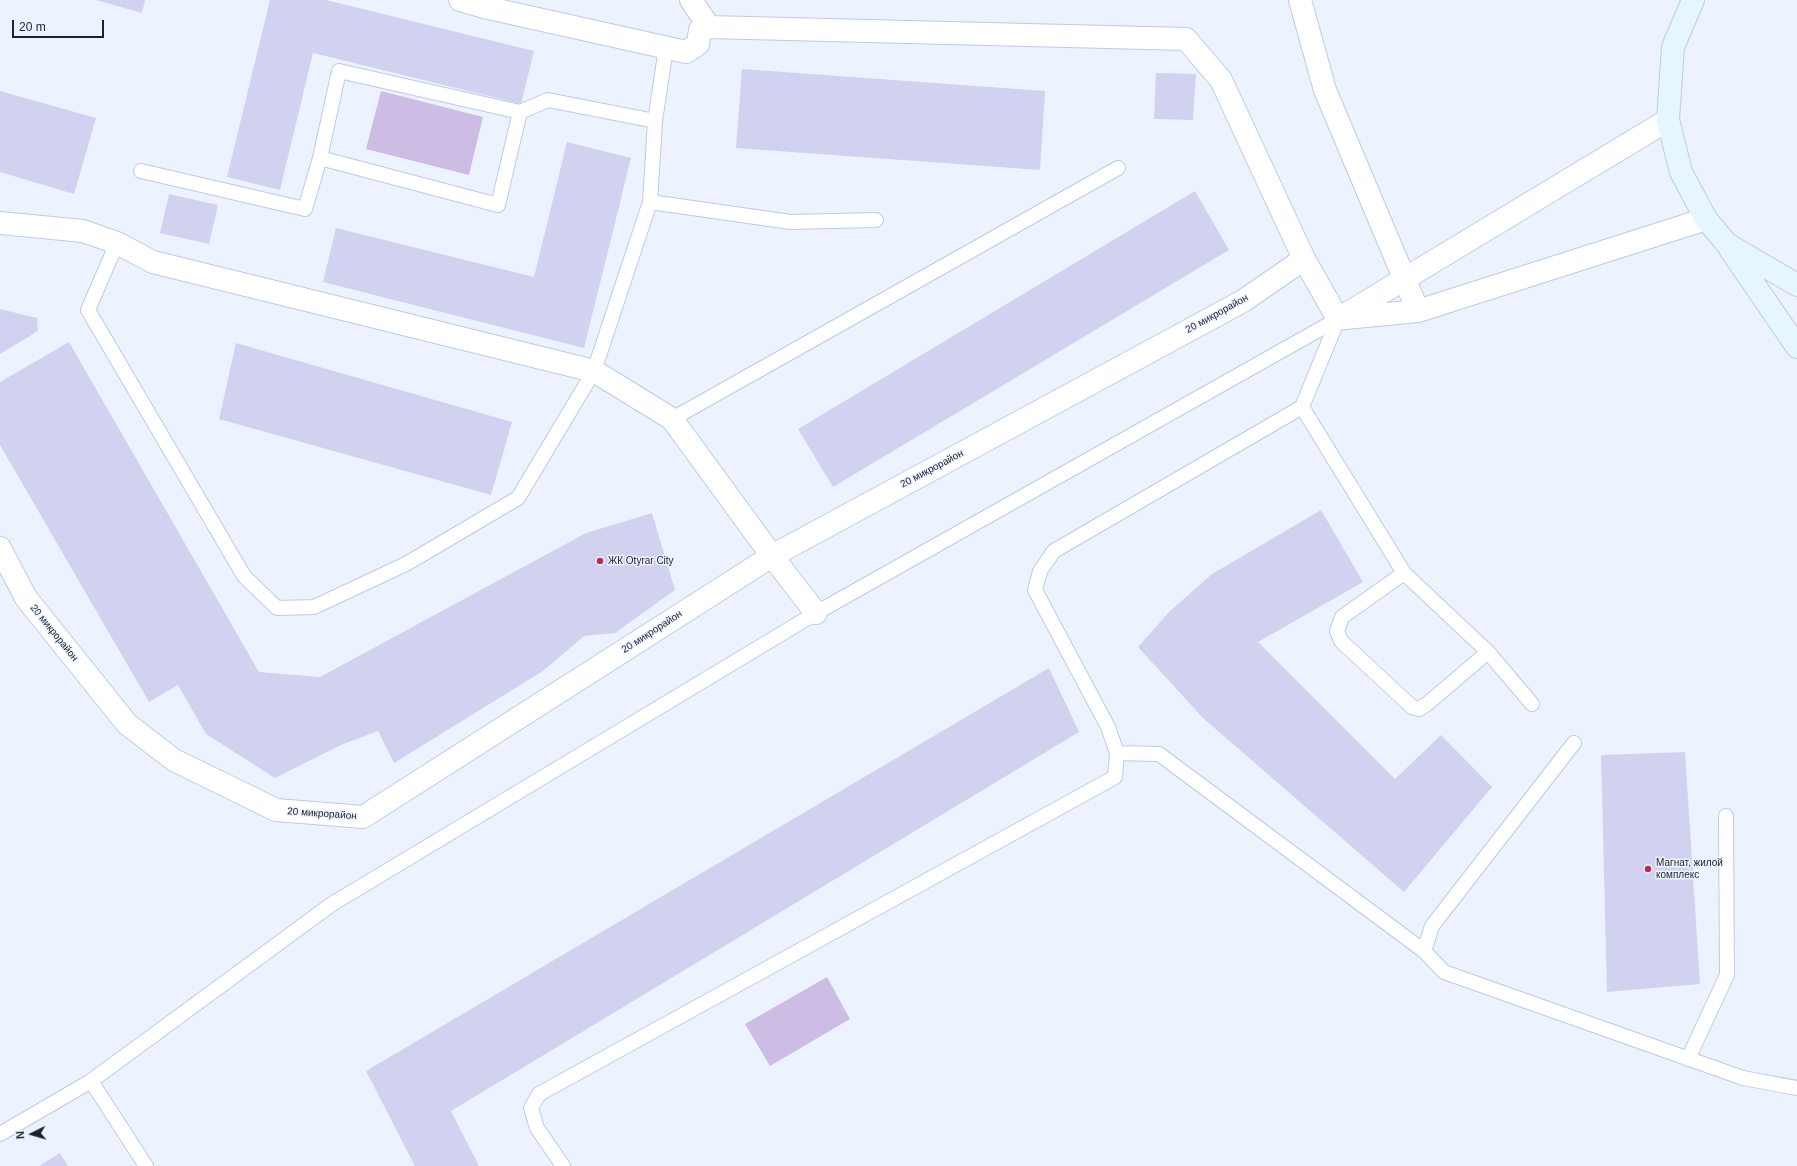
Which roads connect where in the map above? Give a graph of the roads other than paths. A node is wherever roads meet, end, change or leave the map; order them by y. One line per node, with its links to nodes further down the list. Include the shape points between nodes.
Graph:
1 (460, 0): 6 (street)
2 (691, 0): 5 (street)
3 (1300, 0): 20 (street, via 1325,90)
4 (1693, 0): 8 (main road, via 1673,47)
5 (709, 27): 6 (street, via 700,30 698,44 686,52); 19 (street, via 1186,39 1221,80)
6 (666, 48): 9 (lane)
7 (520, 112): 9 (lane, via 548,100); 10 (lane, via 339,71); 10 (lane, via 498,205)
8 (1668, 120): 14 (main road, via 1681,172); 20 (street)
9 (655, 121): 13 (lane)
10 (320, 158): 12 (lane, via 305,209)
11 (1118, 168): 27 (lane)
12 (141, 171)
13 (650, 202): 15 (lane, via 791,222); 25 (lane)
14 (1706, 219): 18 (main road); 22 (street)
15 (876, 220)
16 (0, 223): 17 (street, via 83,231)
17 (117, 243): 25 (street, via 153,262); 25 (lane, via 88,310 244,576 277,608 314,607 406,564 518,498)
18 (1727, 244): 21 (main road); 24 (main road)
19 (1304, 259): 23 (street); 29 (street, 20 микрорайон, via 1243,301)
20 (1404, 279): 22 (street); 23 (street)
21 (1797, 285)
22 (1418, 310): 23 (street)
23 (1338, 319): 26 (lane); 31 (lane)
24 (1797, 347)
25 (594, 371): 27 (street)
26 (1302, 407): 30 (lane); 35 (lane, via 1054,551 1040,571 1035,590 1108,727)
27 (672, 419): 29 (street)
28 (0, 548): 29 (street, 20 микрорайон, via 26,598 127,724 174,760 276,810 363,817)
29 (772, 556): 31 (street)
30 (1404, 572): 32 (lane); 32 (lane, via 1342,617 1337,631 1341,641 1412,707 1420,709)
31 (816, 613): 39 (lane, via 332,904)
32 (1488, 652): 33 (lane)
33 (1532, 704)
34 (1574, 742): 37 (lane, via 1432,926)
35 (1117, 753): 37 (lane, via 1159,754); 43 (lane, via 1115,777 539,1094 531,1108 537,1128)
36 (1726, 816): 38 (lane, via 1727,975)
37 (1424, 951): 38 (lane, via 1444,972)
38 (1688, 1059): 40 (lane, via 1743,1078)
39 (91, 1081): 41 (lane); 42 (lane)
40 (1797, 1088)
41 (0, 1134)
42 (146, 1166)
43 (563, 1166)

